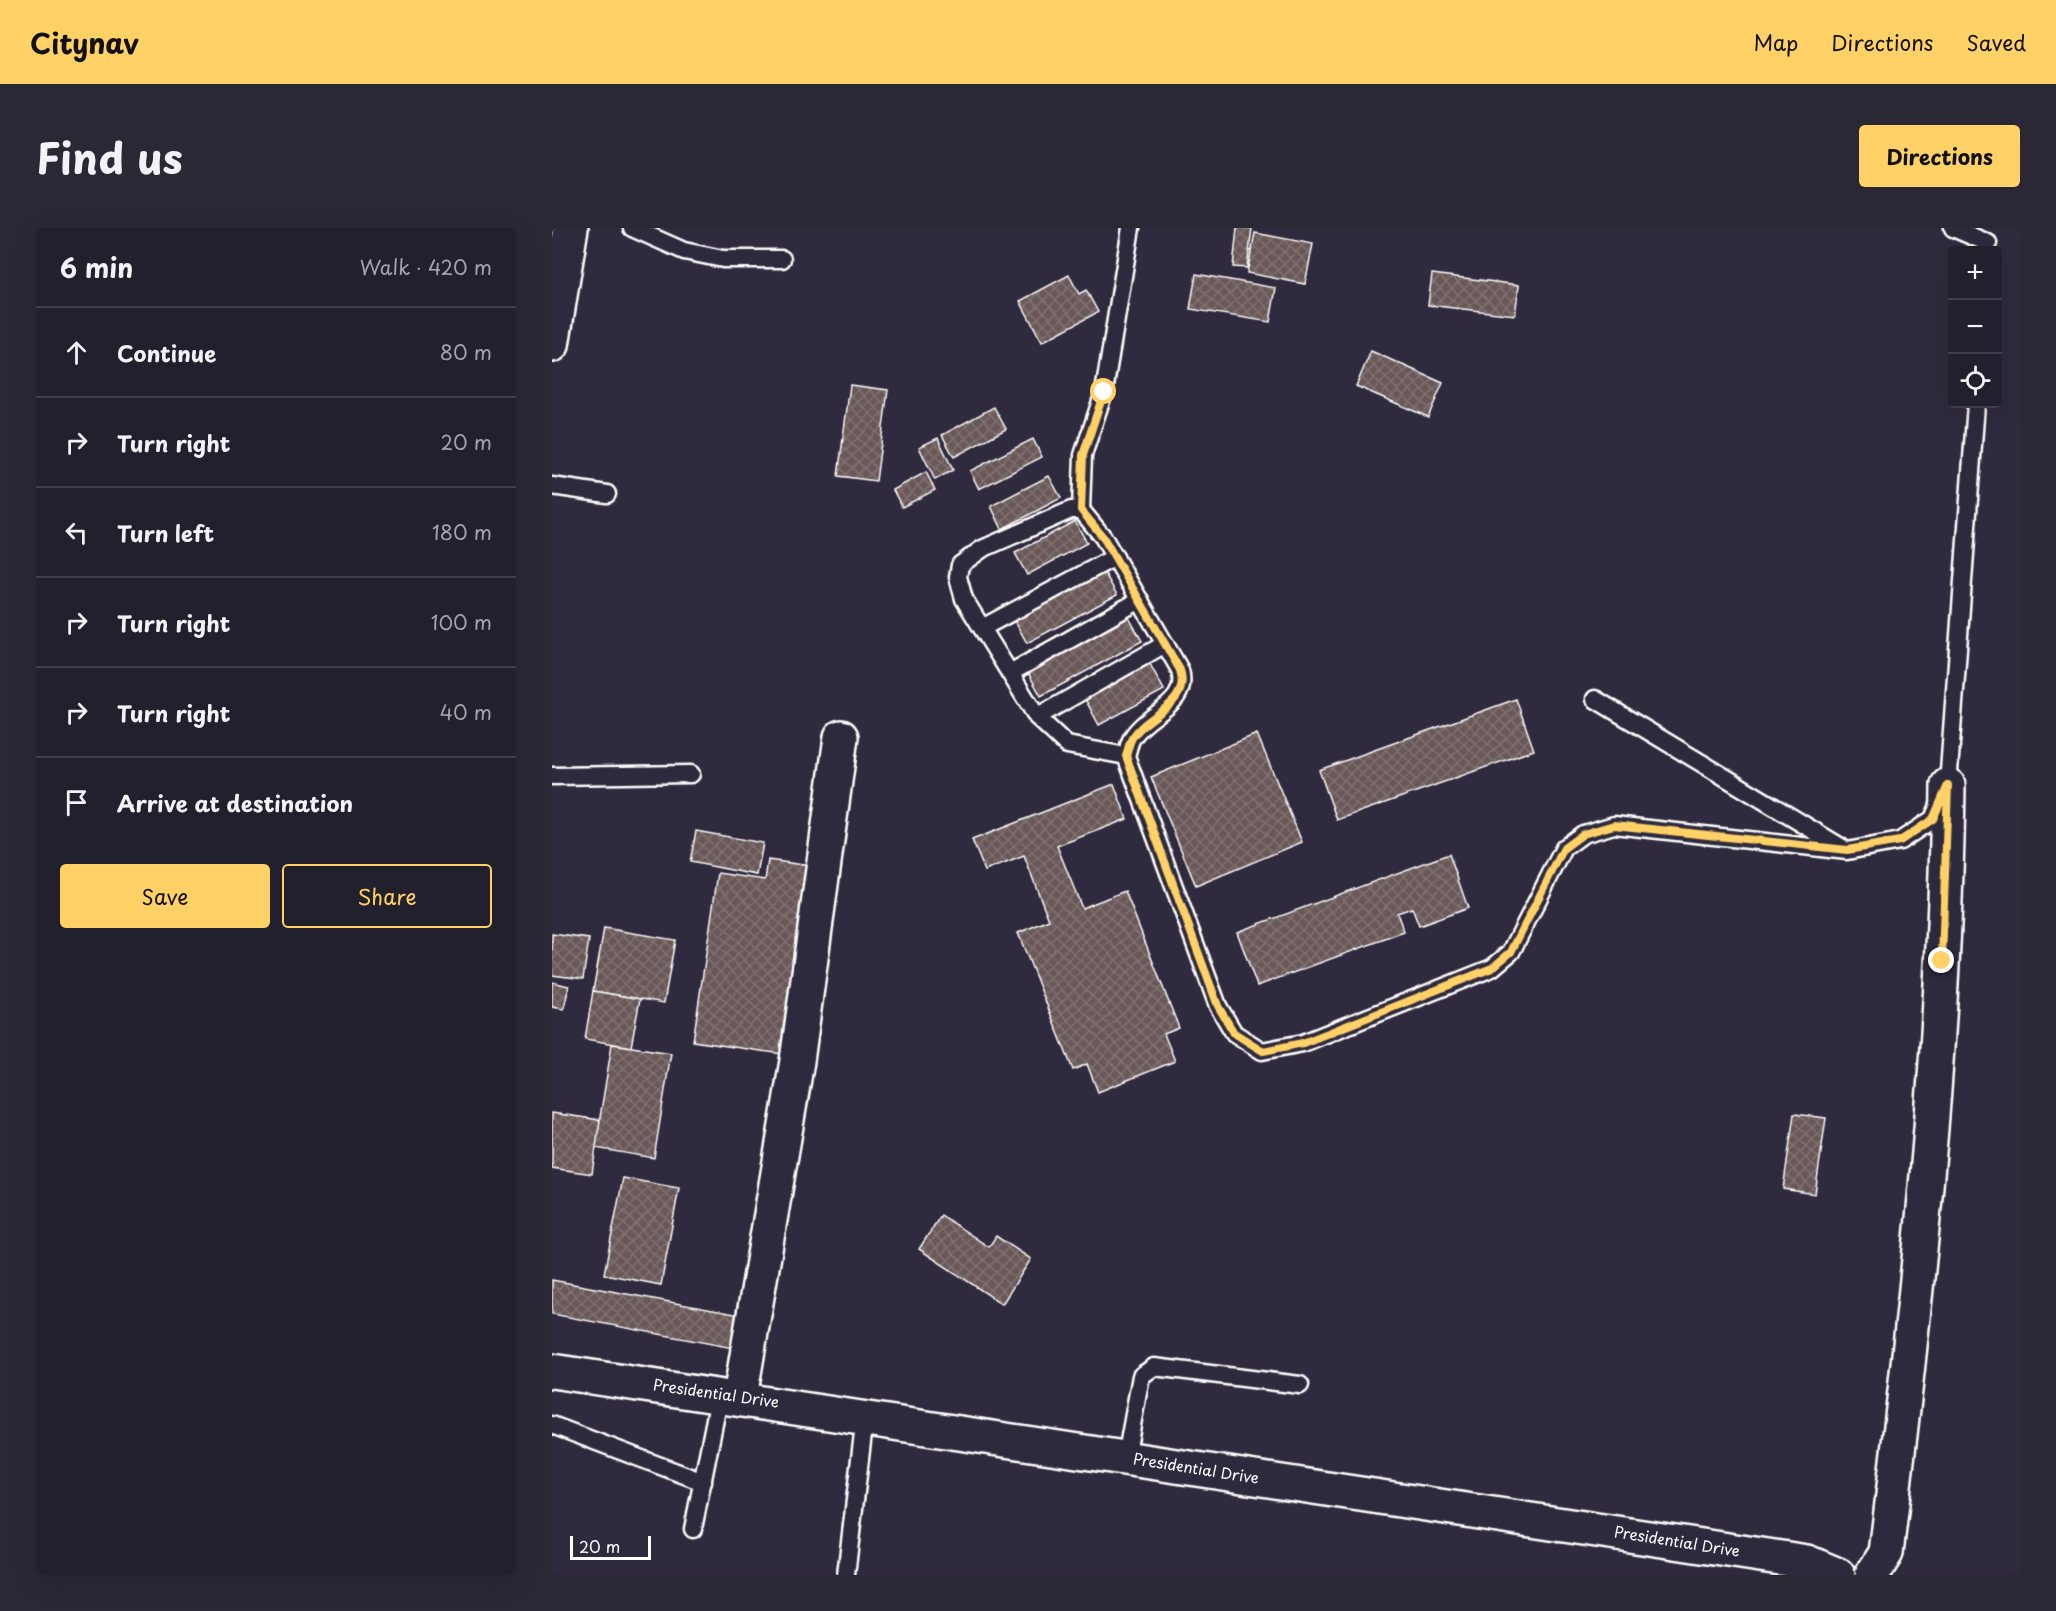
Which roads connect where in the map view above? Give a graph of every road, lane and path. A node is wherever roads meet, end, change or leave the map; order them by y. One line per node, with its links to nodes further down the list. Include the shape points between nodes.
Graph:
1 (571, 228): 7 (street)
2 (632, 228): 6 (lane, via 684,251 723,259)
3 (1131, 228): 11 (lane, via 1104,392 1083,455)
4 (1953, 228): 5 (lane)
5 (1988, 241)
6 (782, 259)
7 (552, 345)
8 (1976, 408): 23 (lane)
9 (552, 486): 10 (lane)
10 (606, 494)
11 (1081, 510): 12 (lane); 14 (lane, via 1071,510 982,549 960,565 958,577 964,599)
12 (1115, 557): 13 (lane); 14 (lane)
13 (1140, 600): 15 (lane); 16 (lane)
14 (982, 628): 16 (lane)
15 (1165, 644): 18 (lane); 20 (lane, via 1183,682 1177,697 1132,738)
16 (1010, 673): 18 (lane)
17 (1595, 699): 24 (lane)
18 (1037, 717): 20 (lane, via 1067,745)
19 (841, 737): 27 (street, via 797,1061)
20 (1126, 756): 24 (lane, via 1218,1006 1234,1033 1263,1051 1303,1043 1492,968 1511,952 1564,848 1583,834 1614,825)
21 (691, 774): 22 (lane)
22 (552, 776)
23 (1948, 785): 24 (lane, via 1933,819 1900,841); 35 (street, via 1942,961 1919,1279 1886,1552)
24 (1847, 850)
25 (552, 1371): 27 (street, Presidential Drive)
26 (1300, 1385): 30 (lane, via 1154,1367 1141,1376)
27 (730, 1396): 28 (street, Presidential Drive); 31 (lane)
28 (865, 1417): 30 (street, Presidential Drive); 33 (lane)
29 (552, 1425): 31 (lane)
30 (1126, 1458): 34 (street, Presidential Drive, via 1808,1562)
31 (703, 1482): 32 (lane)
32 (693, 1529)
33 (846, 1575)
34 (1838, 1575)
35 (1872, 1575)

